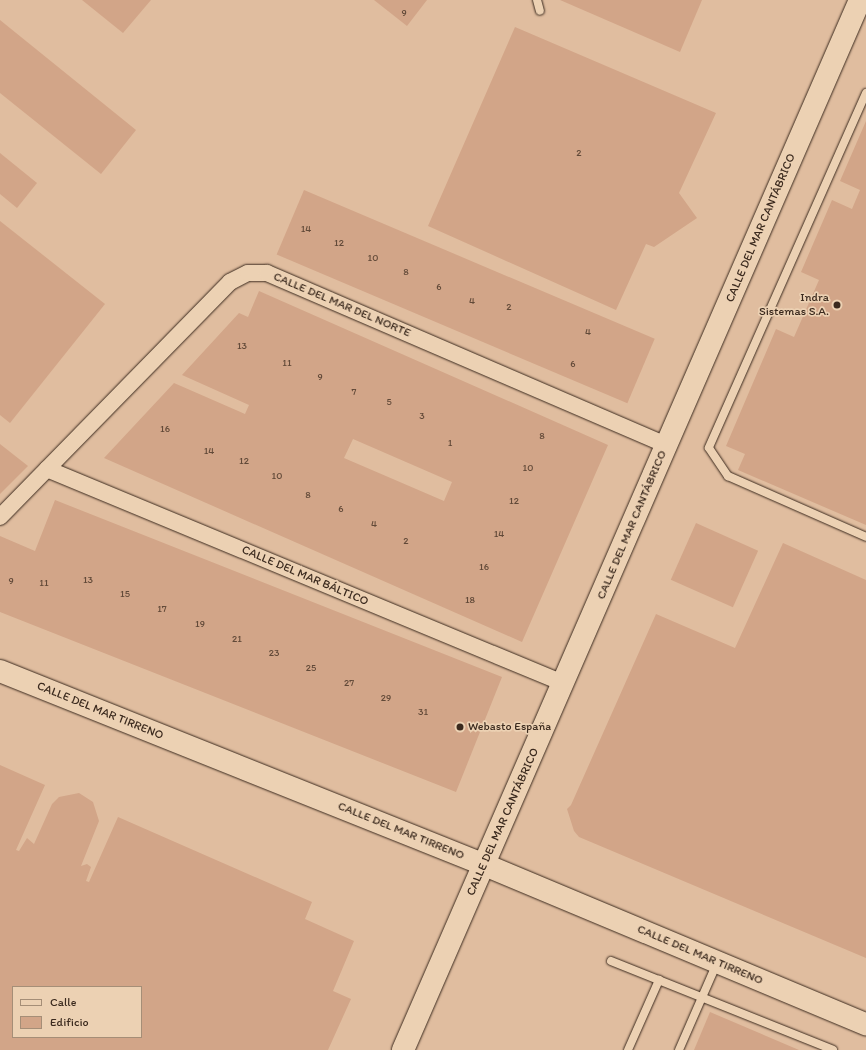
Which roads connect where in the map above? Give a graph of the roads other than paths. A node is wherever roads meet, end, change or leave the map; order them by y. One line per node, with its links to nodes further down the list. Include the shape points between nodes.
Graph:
1 (537, 0): 3 (lane)
2 (860, 0): 5 (street, CALLE DEL MAR CANTÁBRICO)
3 (540, 11)
4 (866, 93): 8 (lane, via 709,448 728,476)
5 (667, 445): 6 (street, CALLE DEL MAR DEL NORTE, via 267,273 248,273 230,282); 10 (street, CALLE DEL MAR CANTÁBRICO)
6 (48, 469): 7 (street, CALLE DEL MAR DEL NORTE); 10 (street, CALLE DEL MAR BÁLTICO)
7 (0, 517)
8 (866, 537)
9 (0, 671): 11 (street, CALLE DEL MAR TIRRENO)
10 (563, 683): 11 (street, CALLE DEL MAR CANTÁBRICO)
11 (485, 865): 13 (street, CALLE DEL MAR TIRRENO); 17 (street, CALLE DEL MAR CANTÁBRICO)
12 (611, 961): 14 (lane)
13 (717, 962): 15 (lane); 16 (street, CALLE DEL MAR TIRRENO)
14 (659, 980): 15 (lane); 18 (lane)
15 (702, 997): 19 (lane); 20 (lane)
16 (866, 1024)
17 (403, 1050)
18 (628, 1050)
19 (679, 1050)
20 (833, 1050)

